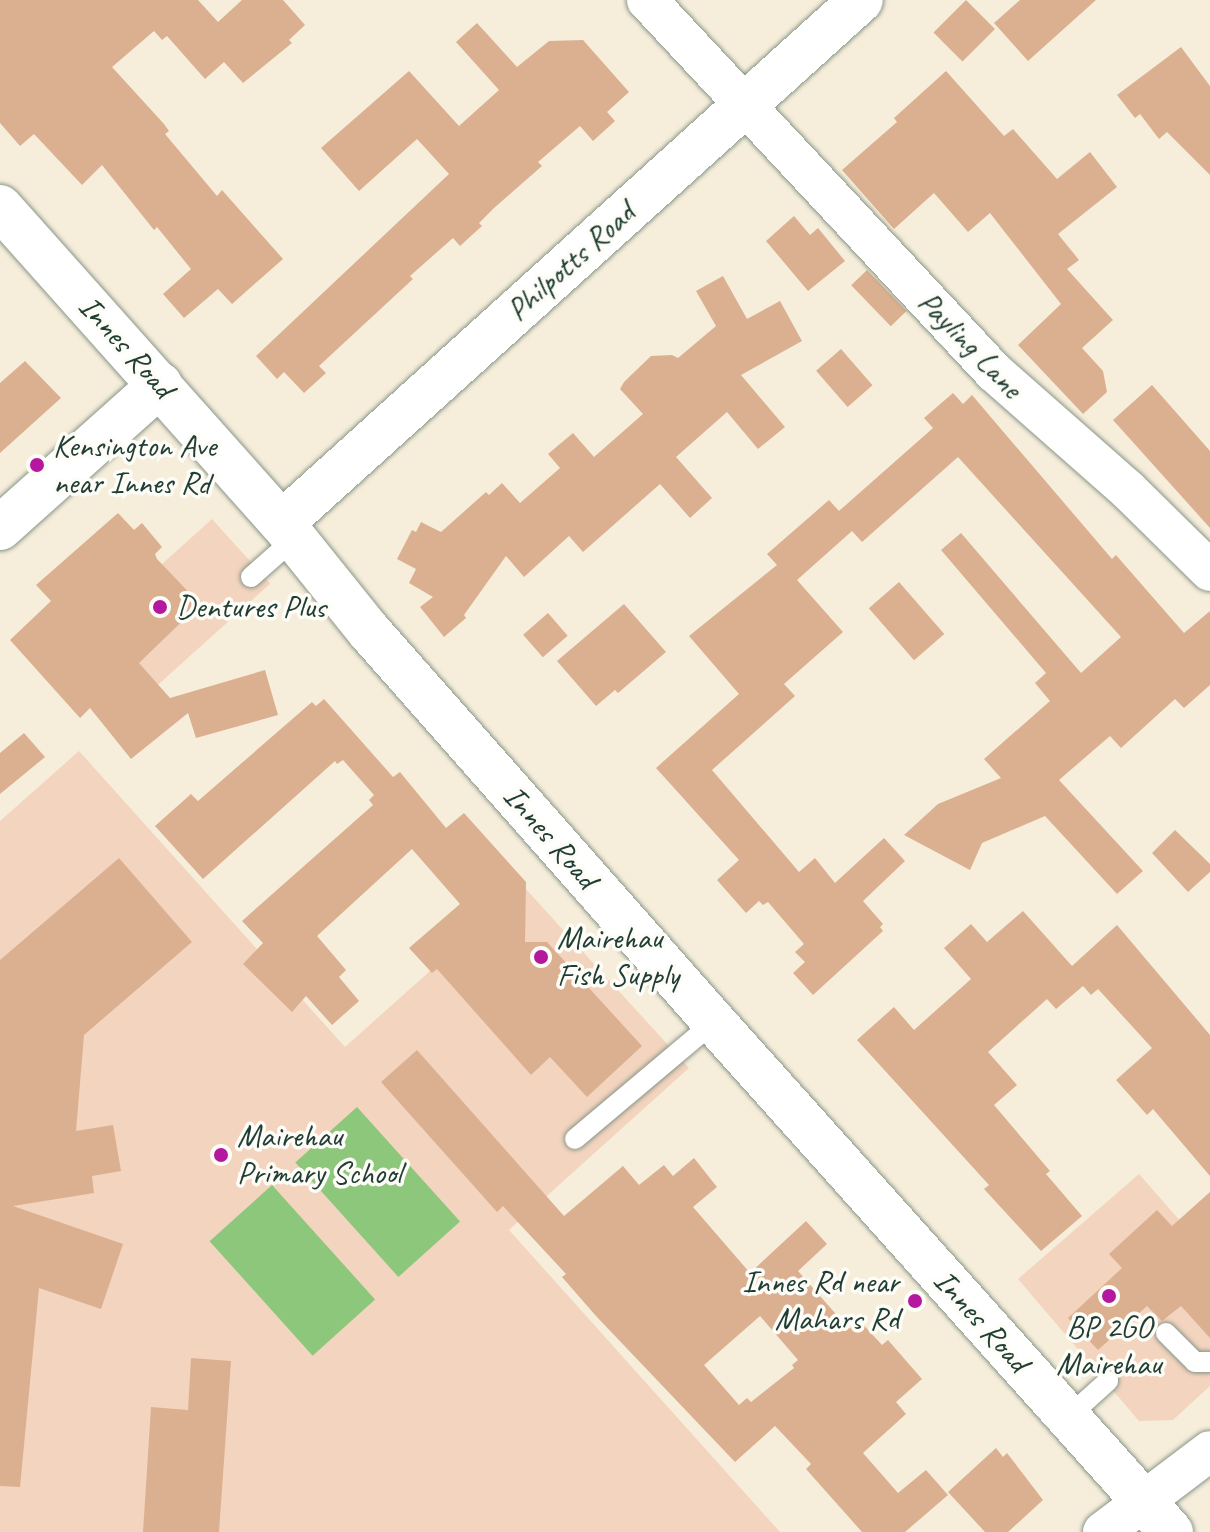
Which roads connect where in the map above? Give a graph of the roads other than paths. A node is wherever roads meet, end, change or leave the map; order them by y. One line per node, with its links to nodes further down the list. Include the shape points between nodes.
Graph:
1 (647, 0): 3 (street, Payling Lane)
2 (861, 0): 3 (main road, Philpotts Road)
3 (743, 106): 7 (main road, Philpotts Road); 8 (street, Payling Lane, via 994,372 1128,490)
4 (0, 207): 5 (main road, Innes Road)
5 (160, 385): 6 (main road); 7 (main road, Innes Road)
6 (0, 528)
7 (288, 531): 9 (lane); 10 (main road, Innes Road, via 368,630)
8 (1210, 571)
9 (251, 577)
10 (714, 1022): 11 (lane); 15 (main road, Innes Road)
11 (575, 1139)
12 (1166, 1333): 13 (lane, via 1195,1362)
13 (1210, 1362)
14 (1108, 1381): 15 (lane)
15 (1068, 1417): 17 (main road, Innes Road)
16 (1210, 1451): 17 (street)
17 (1158, 1517): 18 (street)
18 (1103, 1532)

